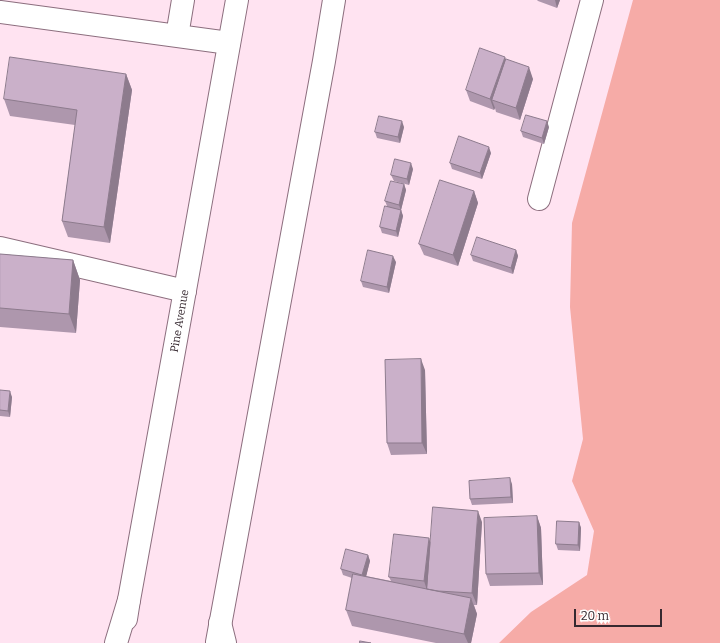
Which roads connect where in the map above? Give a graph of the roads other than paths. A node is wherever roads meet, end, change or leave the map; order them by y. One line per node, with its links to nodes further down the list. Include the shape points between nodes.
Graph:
1 (183, 0): 6 (main road)
2 (237, 0): 7 (main road, Pine Avenue)
3 (334, 0): 12 (main road)
4 (592, 0): 8 (main road)
5 (0, 12): 6 (main road)
6 (177, 36): 7 (main road)
7 (230, 43): 10 (main road, Pine Avenue)
8 (539, 199)
9 (0, 248): 10 (main road)
10 (185, 290): 11 (main road, Pine Avenue)
11 (128, 600): 13 (main road); 14 (main road, Pine Avenue)
12 (221, 636)
13 (116, 643)
14 (123, 643)

